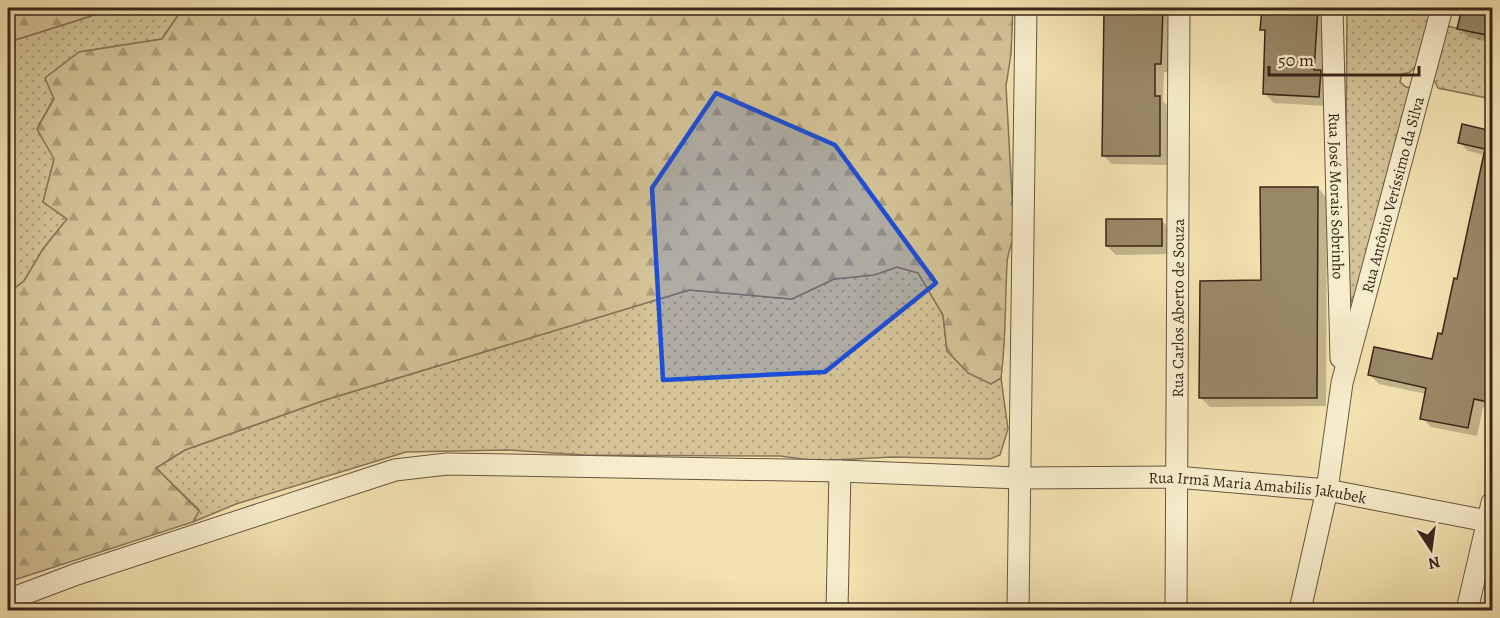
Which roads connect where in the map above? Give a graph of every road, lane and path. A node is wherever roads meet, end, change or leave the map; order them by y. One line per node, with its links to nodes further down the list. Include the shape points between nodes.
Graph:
1 (1026, 8): 8 (street)
2 (1179, 8): 7 (street, Rua Carlos Aberto de Souza)
3 (1332, 8): 5 (street, Rua José Morais Sobrinho)
4 (1442, 8): 5 (street, Rua Antônio Veríssimo da Silva)
5 (1342, 383): 9 (street)
6 (840, 471): 8 (street, Rua Irmã Maria Amabilis Jakubek); 11 (street, Rua Irmã Maria Amabilis Jakubek, via 447,464 394,471); 12 (street)
7 (1176, 477): 8 (street, Rua Irmã Maria Amabilis Jakubek); 9 (street, Rua Irmã Maria Amabilis Jakubek); 14 (street, Rua Carlos Aberto de Souza)
8 (1020, 478): 13 (street)
9 (1327, 490): 10 (street, Rua Irmã Maria Amabilis Jakubek); 15 (street)
10 (1491, 516): 16 (street)
11 (8, 600)
12 (837, 610)
13 (1018, 610)
14 (1176, 610)
15 (1300, 610)
16 (1467, 610)

